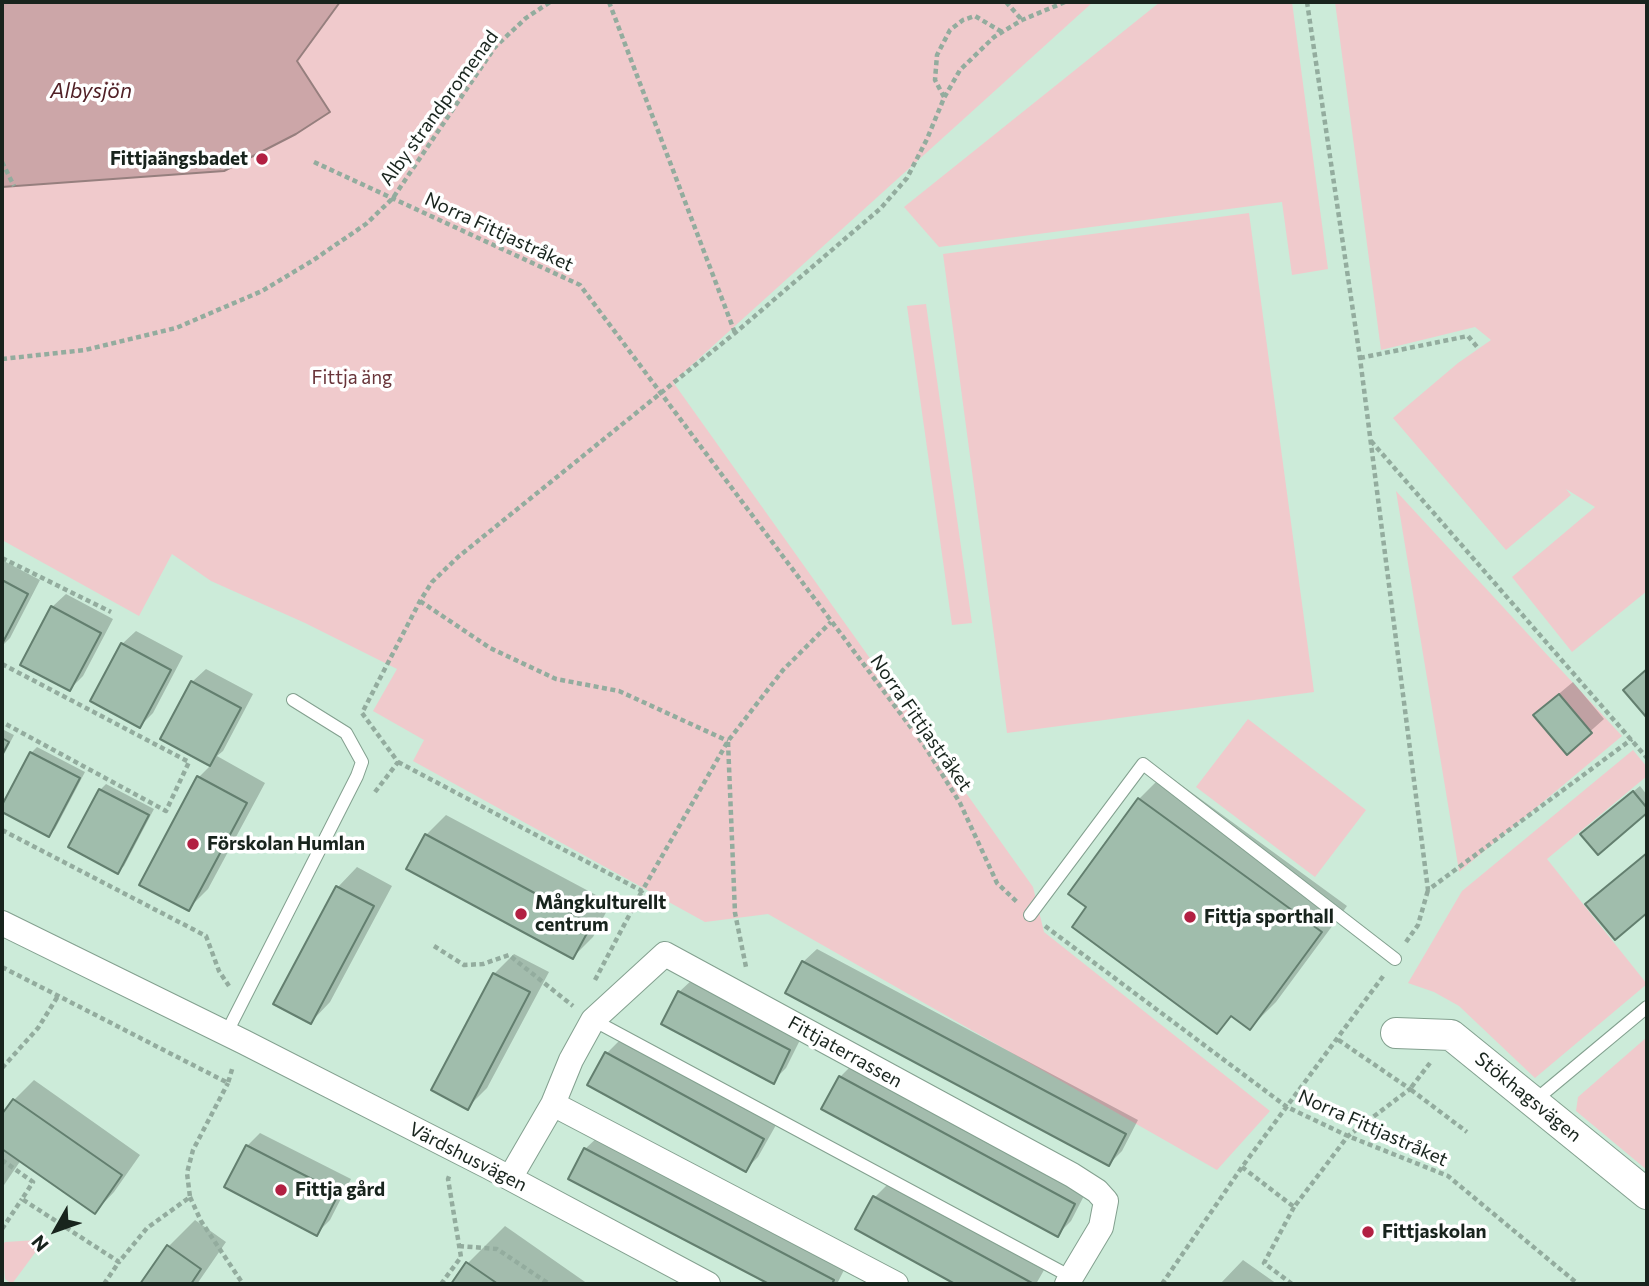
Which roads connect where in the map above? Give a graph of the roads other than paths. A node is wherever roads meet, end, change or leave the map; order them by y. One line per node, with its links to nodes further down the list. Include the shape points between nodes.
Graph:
1 (293, 700): 8 (lane, via 346,733 362,762)
2 (1030, 915): 4 (lane, via 1143,764)
3 (2, 923): 8 (street, Värdshusvägen)
4 (1395, 959)
5 (1647, 1007): 9 (lane)
6 (593, 1020): 10 (street, Fittjaterrassen); 13 (lane); 13 (street, Fittjaterrassen, via 665,954 1097,1191 1106,1200 1101,1227)
7 (1396, 1033): 9 (street, Stökhagsvägen, via 1451,1035)
8 (226, 1034): 11 (street, Värdshusvägen)
9 (1533, 1102): 12 (street, Stökhagsvägen)
10 (553, 1104): 11 (street, Fittjaterrassen); 15 (street)
11 (510, 1178): 14 (street, Värdshusvägen)
12 (1647, 1194)
13 (1069, 1281)
14 (708, 1284)
15 (896, 1284)

